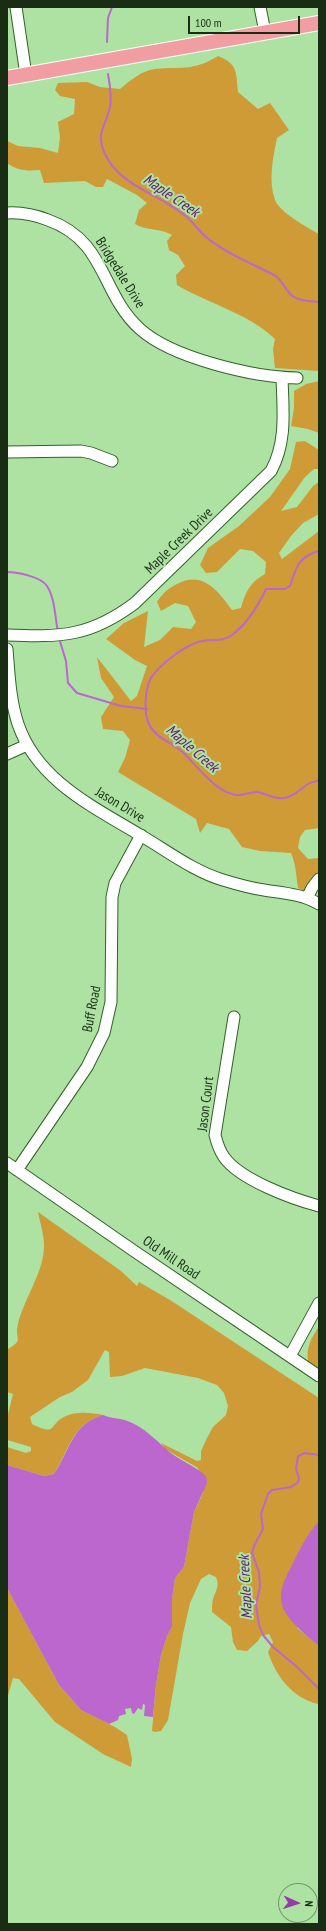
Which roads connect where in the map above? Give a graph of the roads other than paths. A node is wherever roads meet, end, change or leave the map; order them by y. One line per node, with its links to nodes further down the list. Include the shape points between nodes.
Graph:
1 (16, 7): 5 (street)
2 (260, 7): 4 (street)
3 (319, 22): 4 (main road)
4 (265, 32): 5 (main road)
5 (26, 75): 6 (main road)
6 (7, 78)
7 (7, 212): 8 (street, Bridgedale Drive, via 38,217 74,233 92,251 121,307 150,337 177,351 227,367)
8 (282, 378): 9 (street, Bridgedale Drive); 12 (street, Maple Creek Drive, via 282,440 279,455 271,471 135,603 111,619 80,631 50,636)
9 (297, 378)
10 (7, 452): 11 (street, via 81,451 91,452)
11 (112, 461)
12 (7, 635)
13 (7, 649): 14 (street, Jason Drive, via 12,699)
14 (27, 745): 15 (street); 16 (street, Jason Drive, via 55,780 71,793)
15 (7, 754)
16 (141, 835): 18 (street, Jason Drive, via 194,867 220,879); 22 (street, Buff Road, via 115,884 112,897 111,1002 104,1034 87,1067)
17 (319, 879): 18 (street)
18 (308, 898): 19 (street, Jason Drive)
19 (319, 904)
20 (234, 1017): 23 (street, Jason Court, via 215,1135 218,1148 231,1165 242,1172 279,1193)
21 (7, 1163): 22 (street, Old Mill Road)
22 (18, 1170): 25 (street, Old Mill Road)
23 (319, 1206)
24 (319, 1303): 25 (street)
25 (290, 1356): 26 (street, Old Mill Road)
26 (319, 1376)

